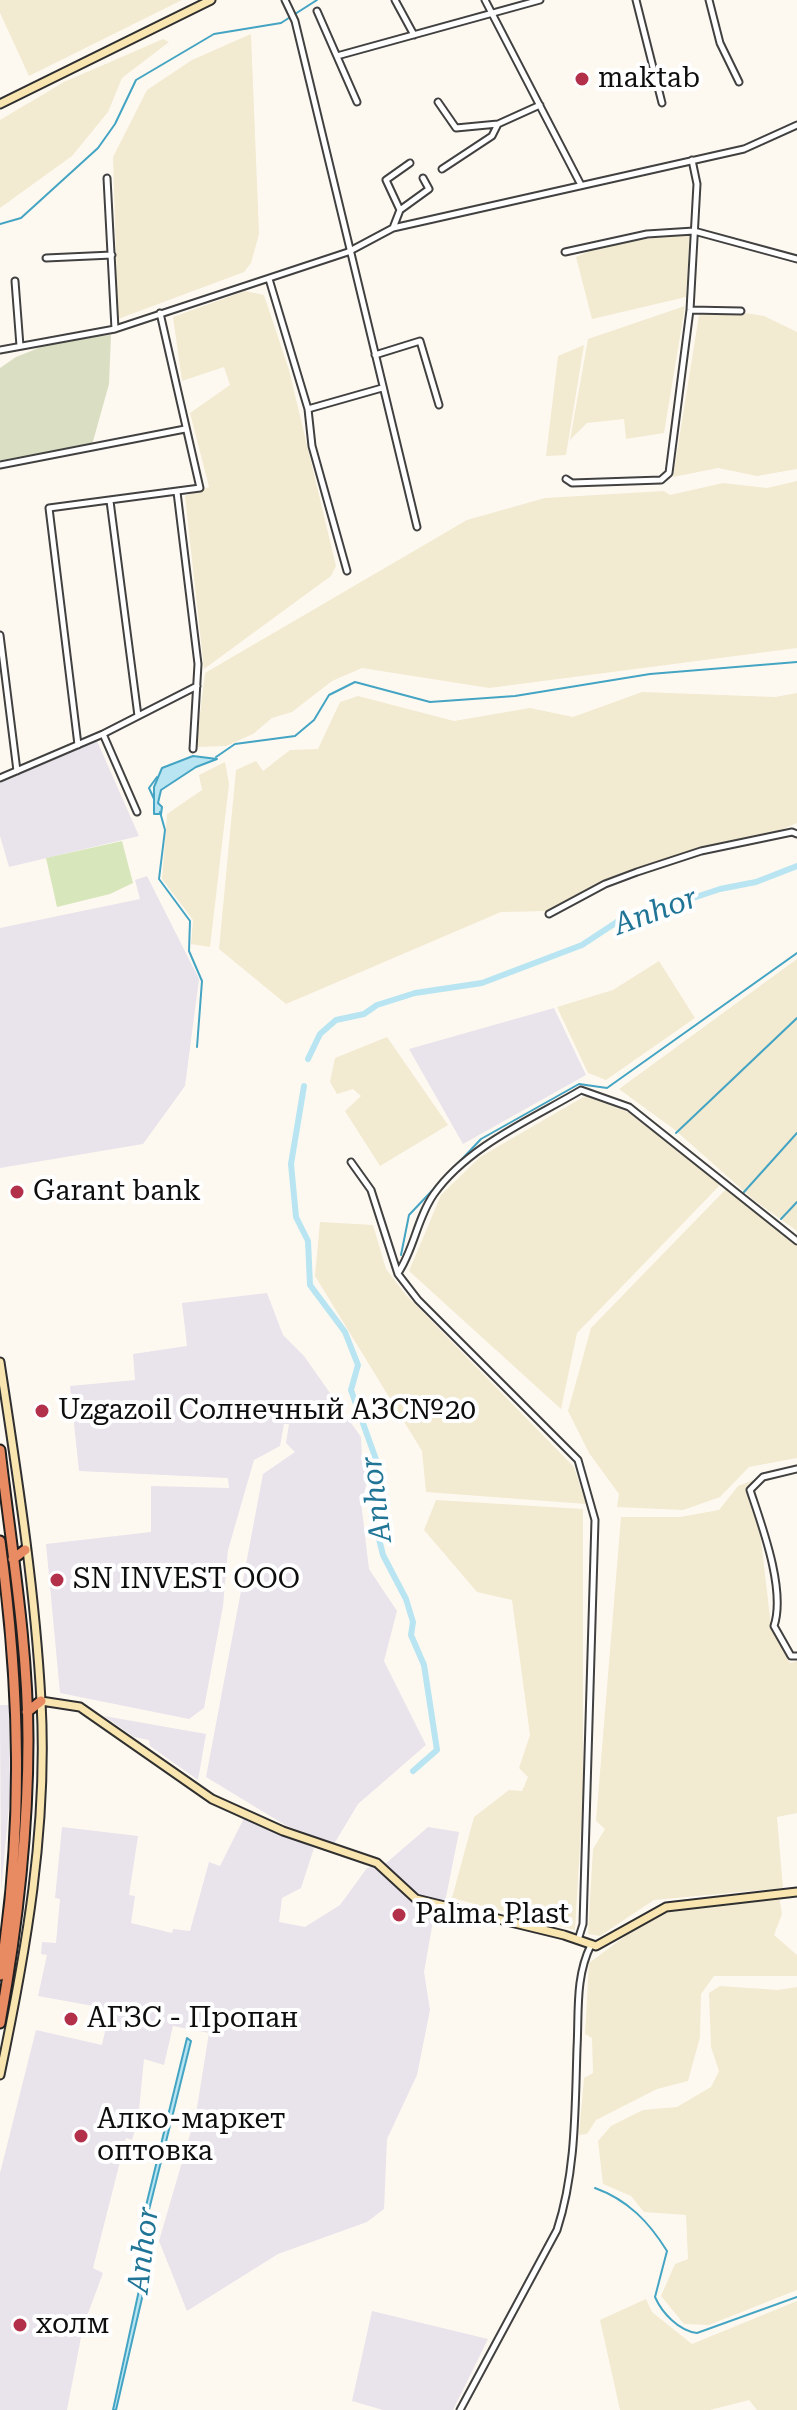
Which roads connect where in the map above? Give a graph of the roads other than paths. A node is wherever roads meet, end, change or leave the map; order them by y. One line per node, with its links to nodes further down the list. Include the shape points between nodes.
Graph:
1 (211, 0): 16 (street)
2 (285, 0): 29 (street, via 295,21)
3 (395, 0): 10 (street)
4 (485, 0): 9 (street)
5 (540, 0): 9 (street)
6 (636, 0): 15 (street)
7 (709, 0): 12 (street, via 720,43)
8 (317, 11): 11 (street)
9 (492, 13): 10 (street); 17 (street)
10 (414, 35): 11 (street)
11 (337, 56): 13 (street)
12 (739, 82)
13 (357, 102)
14 (438, 102): 18 (street, via 456,128)
15 (662, 103)
16 (0, 104)
17 (540, 105): 18 (street); 25 (street)
18 (498, 124): 22 (street, via 492,136)
19 (797, 125): 20 (street, via 744,149)
20 (692, 160): 25 (street); 28 (street, via 697,184)
21 (410, 163): 26 (street, via 386,180)
22 (442, 169)
23 (107, 178): 31 (street)
24 (423, 178): 26 (street, via 429,189)
25 (581, 185): 27 (street)
26 (400, 210): 27 (street)
27 (393, 228): 29 (street)
28 (694, 231): 30 (street, via 647,234); 33 (street); 36 (street)
29 (348, 252): 34 (street); 42 (street)
30 (565, 252)
31 (112, 255): 32 (street); 39 (street)
32 (46, 258)
33 (797, 259)
34 (269, 279): 38 (street); 45 (street)
35 (15, 281): 40 (street)
36 (690, 310): 37 (street); 48 (street, via 669,473 661,480)
37 (741, 311)
38 (160, 313): 39 (street); 46 (street)
39 (115, 329): 40 (street)
40 (20, 346): 41 (street)
41 (0, 350)
42 (375, 355): 43 (street); 44 (street, via 420,341)
43 (382, 388): 45 (street); 51 (street)
44 (439, 405)
45 (308, 409): 52 (street, via 312,446)
46 (185, 429): 47 (street); 49 (street, via 201,485)
47 (0, 465)
48 (566, 479)
49 (177, 492): 50 (street); 54 (street)
50 (110, 501): 55 (street); 57 (street, via 49,508)
51 (417, 527)
52 (347, 571)
53 (0, 635): 59 (street)
54 (197, 686): 55 (street); 58 (street)
55 (138, 716): 56 (street)
56 (103, 734): 57 (street); 61 (street)
57 (78, 745): 59 (street)
58 (193, 749)
59 (17, 771): 60 (street)
60 (0, 778)
61 (137, 812)
62 (797, 834): 63 (street, via 701,851 605,884)
63 (549, 914)
64 (351, 1162): 66 (street, via 371,1190)
65 (797, 1241): 66 (street, via 629,1107 581,1090 483,1148 447,1179 433,1196)
66 (398, 1274): 78 (street, via 578,1460 595,1520 583,1924)
67 (0, 1362): 68 (street)
68 (12, 1450): 69 (street); 72 (street)
69 (0, 1451): 73 (highway)
70 (797, 1469): 74 (street, via 763,1477 750,1490 776,1587 774,1626 791,1656)
71 (0, 1541): 80 (highway, via 16,1670 19,1766 12,1896)
72 (25, 1550): 73 (highway); 75 (street)
73 (13, 1559): 76 (highway)
74 (797, 1656)
75 (41, 1701): 76 (highway); 78 (street, via 80,1707 212,1799 283,1831 377,1863 416,1899); 82 (street, via 35,1873)
76 (27, 1712): 81 (highway, via 23,1871)
77 (797, 1892): 79 (street, via 662,1908 606,1943)
78 (578, 1940): 79 (street)
79 (591, 1945): 83 (street, via 580,1973 569,2192 557,2230)
80 (0, 1975)
81 (0, 2023)
82 (0, 2075)
83 (460, 2410)

